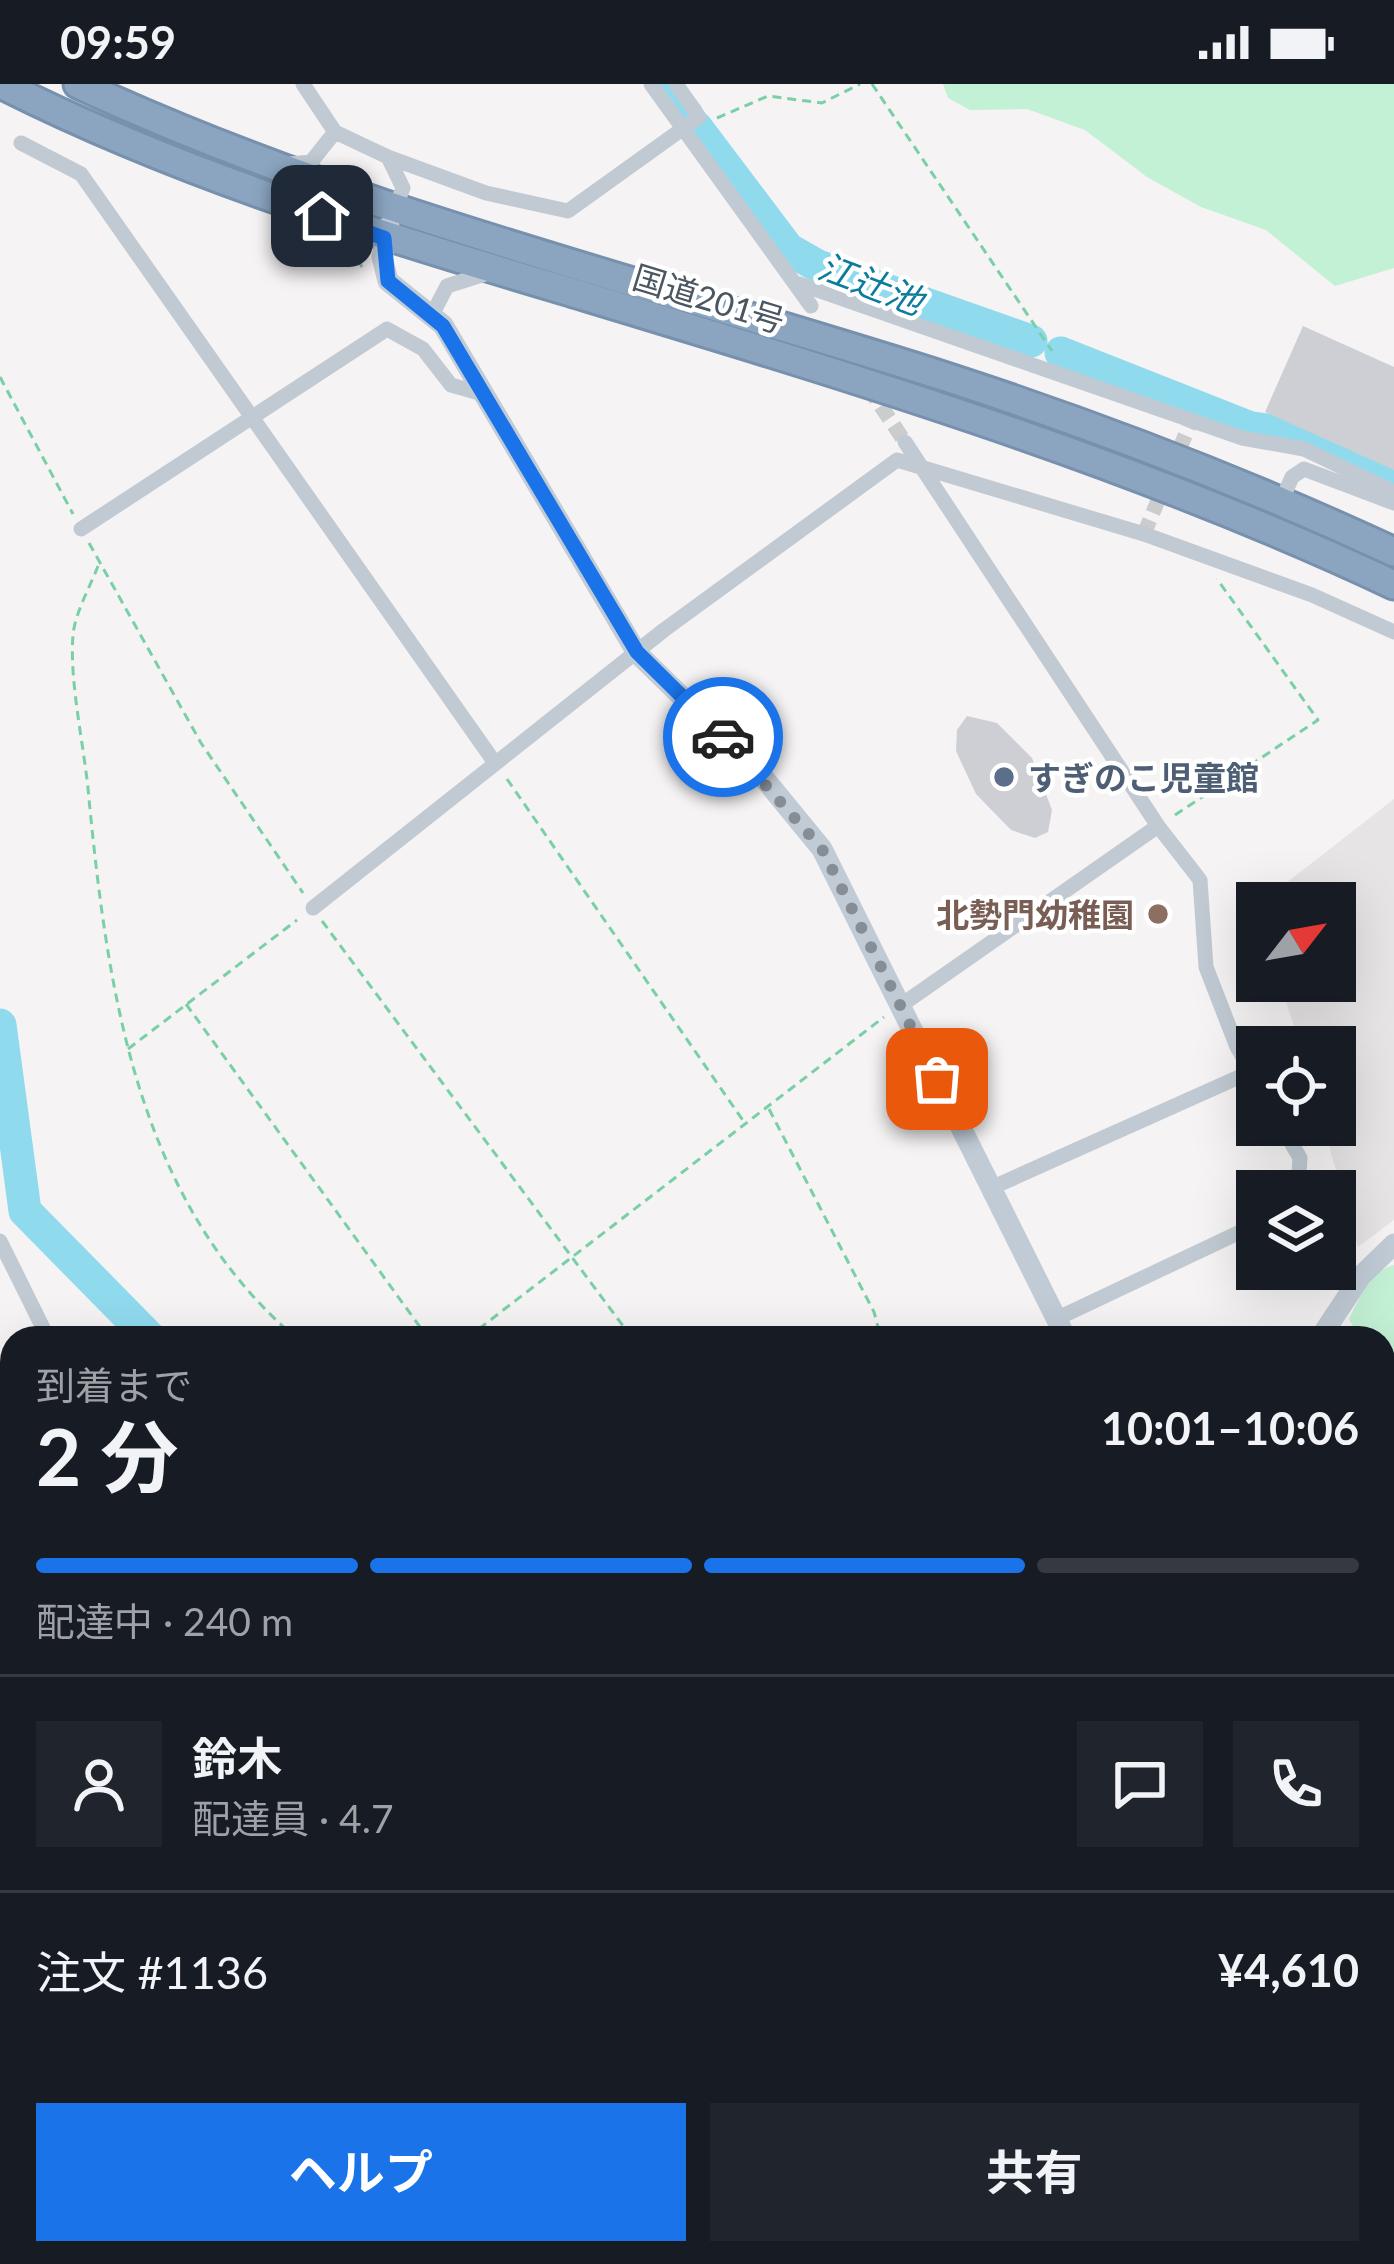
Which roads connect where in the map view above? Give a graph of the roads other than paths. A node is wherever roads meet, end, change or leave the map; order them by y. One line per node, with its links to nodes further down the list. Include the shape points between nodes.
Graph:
1 (2, 84): 12 (highway, 国道201号, via 133,146)
2 (78, 84): 10 (highway, 国道201号)
3 (303, 84): 7 (street)
4 (651, 84): 6 (street)
5 (676, 84): 6 (street)
6 (692, 122): 9 (street, via 568,211 486,193); 14 (street)
7 (335, 133): 9 (street); 10 (street, via 311,162)
8 (21, 143): 18 (street, via 81,174)
9 (388, 157): 11 (street, via 403,188)
10 (276, 166): 11 (highway, 国道201号)
11 (395, 208): 12 (street); 22 (highway, 国道201号, via 950,378)
12 (384, 238): 13 (highway, 国道201号); 16 (street, via 388,281)
13 (496, 271): 16 (street, via 447,286); 26 (highway, 国道201号, via 1071,451)
14 (800, 284): 15 (street); 21 (street, via 1242,438 1304,449)
15 (811, 306)
16 (433, 315): 17 (street)
17 (483, 394): 18 (street, via 451,385 423,349 387,329); 28 (street)
18 (252, 417): 24 (street); 29 (street)
19 (905, 442): 20 (street)
20 (920, 465): 27 (street, via 1199,554); 28 (street, via 897,460); 30 (street)
21 (1394, 492)
22 (1281, 502): 23 (street, via 1304,469); 25 (highway, 国道201号)
23 (1394, 503)
24 (81, 529)
25 (1394, 552)
26 (1394, 585)
27 (1394, 632)
28 (637, 652): 29 (street); 32 (street, via 796,814 822,849)
29 (495, 763): 31 (street)
30 (1158, 826): 32 (street); 33 (street, via 1200,880 1206,967)
31 (313, 908)
32 (900, 1006): 35 (street)
33 (1236, 1044)
34 (1236, 1078): 35 (street)
35 (991, 1187): 40 (street)
36 (1236, 1235): 41 (street)
37 (0, 1241): 39 (street)
38 (1394, 1244): 42 (street)
39 (42, 1326)
40 (1060, 1326)
41 (1065, 1326)
42 (1328, 1326)

